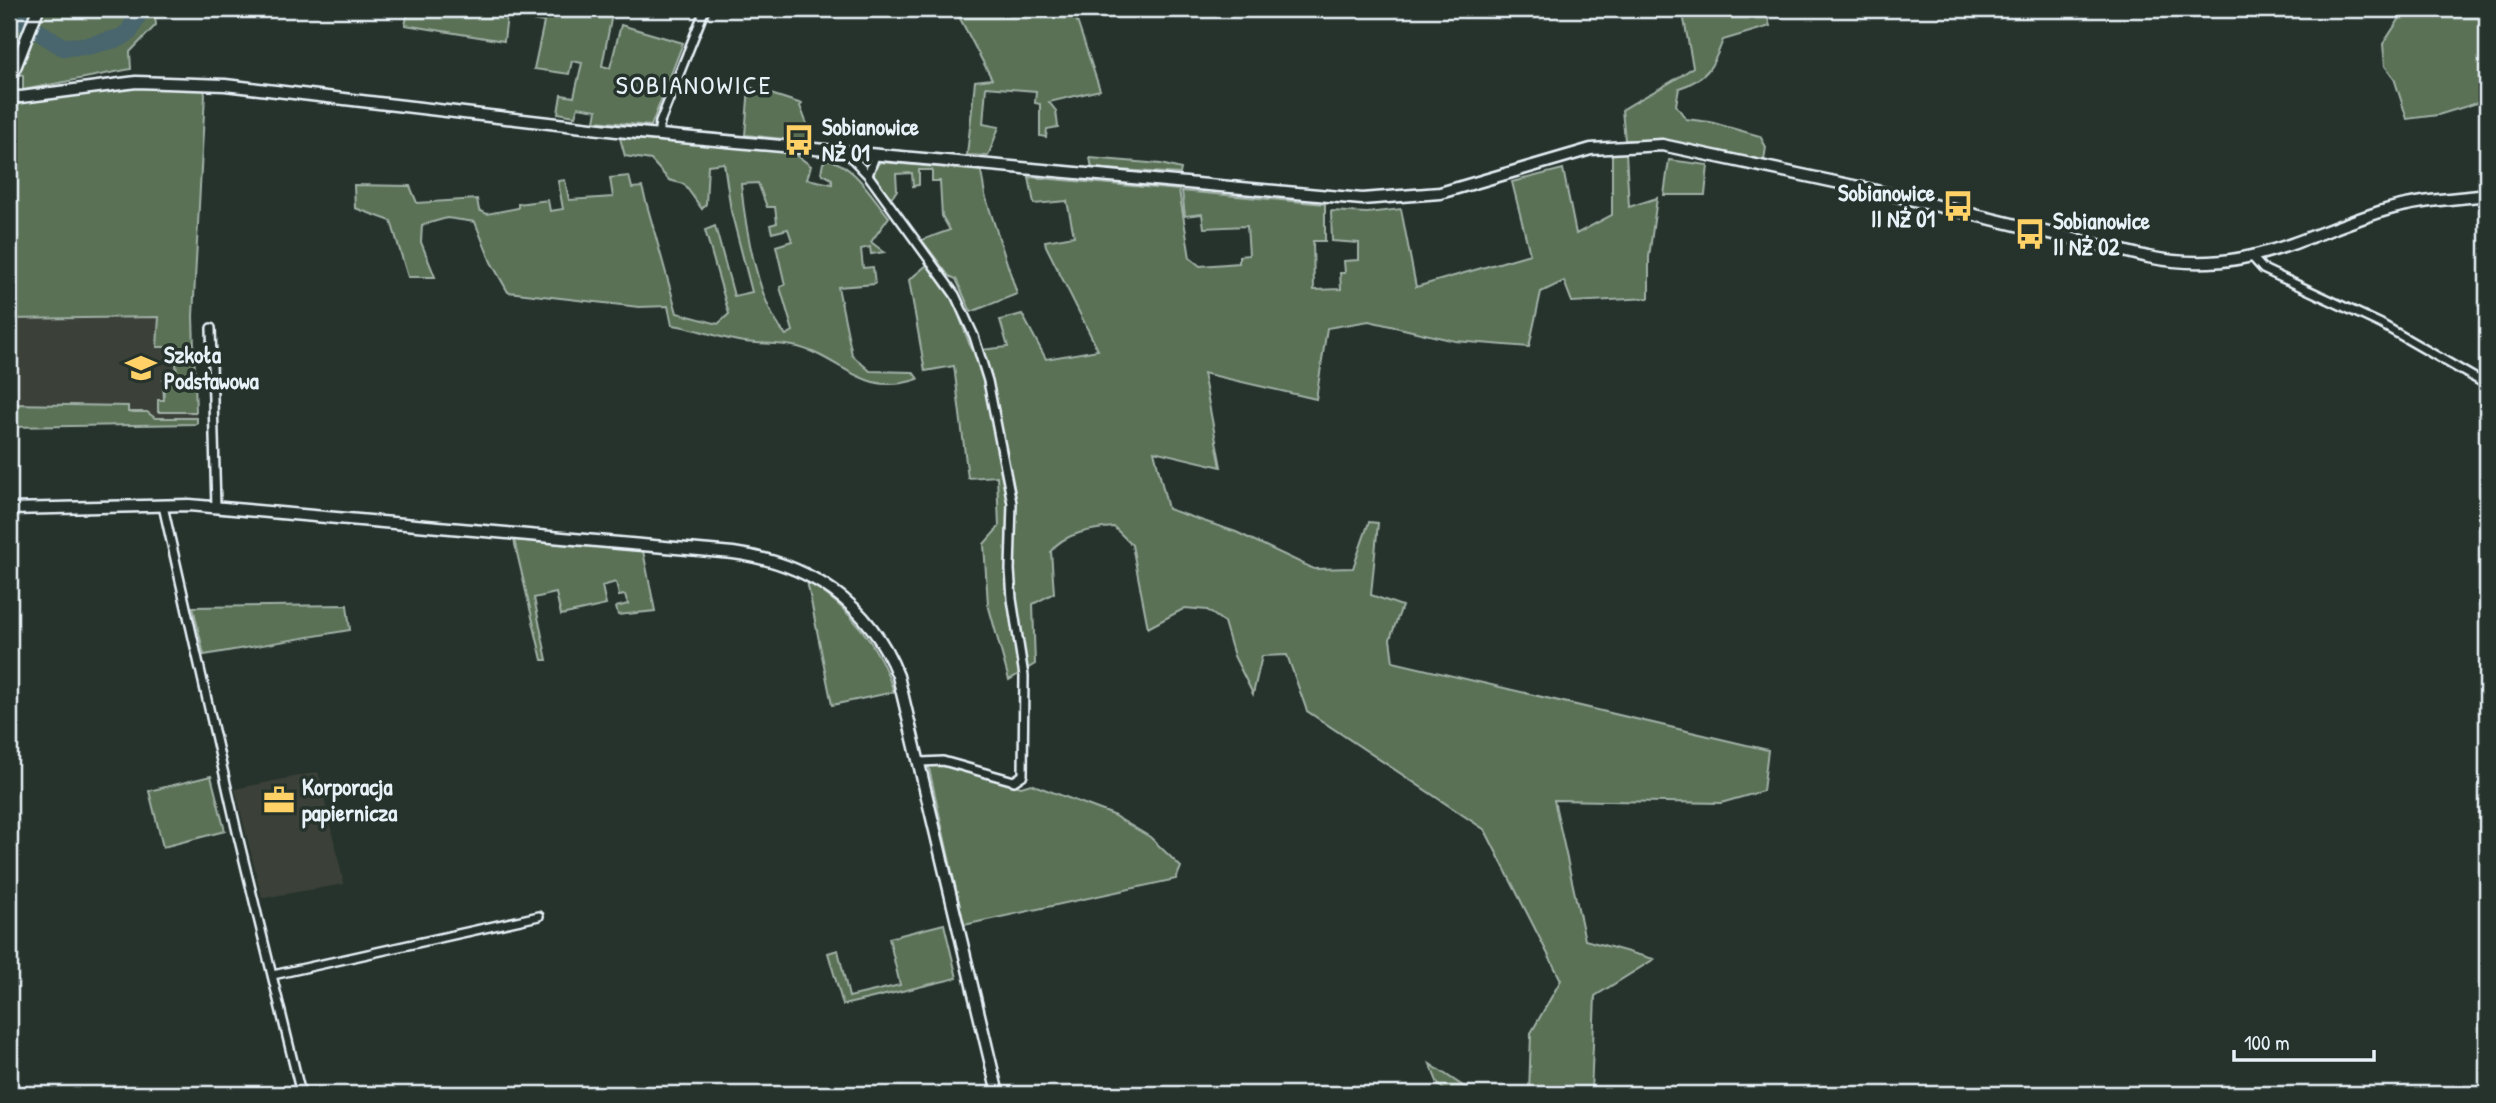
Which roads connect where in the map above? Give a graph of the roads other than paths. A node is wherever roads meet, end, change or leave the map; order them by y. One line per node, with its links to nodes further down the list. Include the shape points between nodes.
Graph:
1 (38, 9): 3 (street)
2 (705, 9): 5 (street, via 660,122)
3 (9, 83)
4 (9, 96): 5 (street, via 136,82 225,85)
5 (659, 135): 6 (street)
6 (846, 152): 7 (street); 8 (street)
7 (875, 156): 8 (street); 10 (street, via 1377,200 1440,193 1591,149 1653,144 1733,158 2174,262 2209,264)
8 (868, 175): 16 (street, via 948,285 970,326 988,381 1012,503 1011,579 1024,676 1023,775 1014,781 943,761)
9 (2487, 195): 10 (street, via 2398,207)
10 (2252, 257): 12 (street, via 2263,269 2381,324)
11 (211, 328): 14 (street)
12 (2487, 385)
13 (163, 506): 14 (street); 15 (street); 18 (street)
14 (216, 507): 16 (street, via 717,551 789,564 841,598 880,642 900,683)
15 (9, 509)
16 (921, 762): 20 (street)
17 (539, 916): 18 (street)
18 (273, 975): 19 (street)
19 (301, 1094)
20 (998, 1094)

